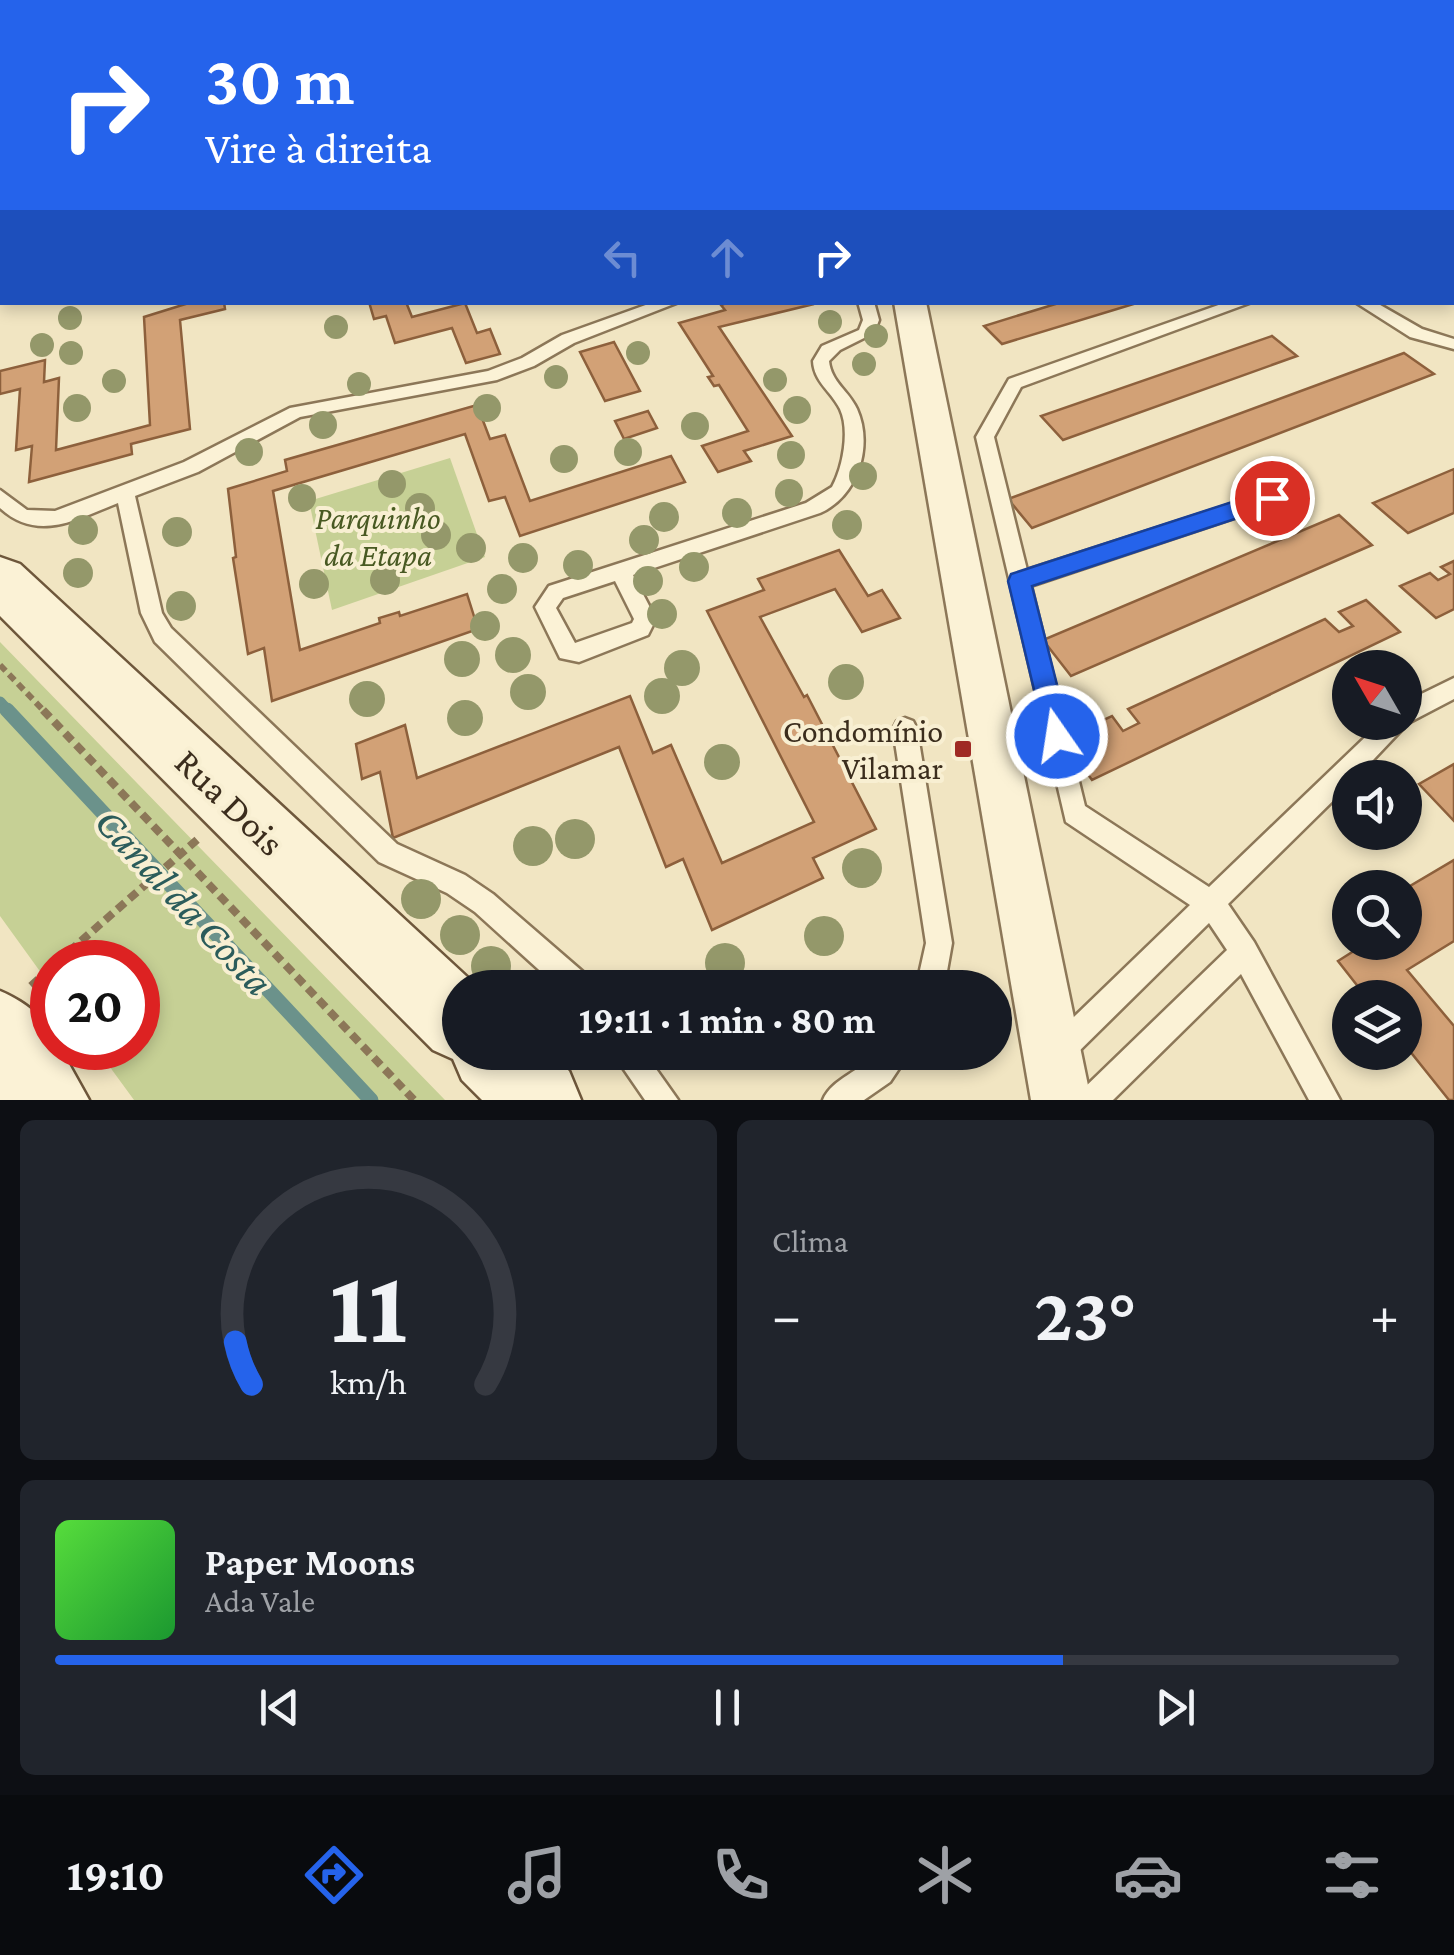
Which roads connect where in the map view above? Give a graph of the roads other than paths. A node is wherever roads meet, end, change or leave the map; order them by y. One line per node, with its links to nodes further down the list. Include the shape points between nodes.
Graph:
1 (663, 305): 7 (lane, via 490,376 296,412)
2 (867, 305): 10 (lane, via 866,333 831,348 822,361 853,425 839,492 813,508)
3 (911, 305): 25 (street)
4 (1235, 305): 12 (lane, via 1015,382 985,437)
5 (1368, 305): 6 (lane, via 1416,333)
6 (1454, 344)
7 (125, 493): 8 (lane, via 43,521 22,518); 19 (lane, via 163,635 388,853 484,903)
8 (0, 497)
9 (1272, 498): 12 (lane)
10 (620, 571): 10 (lane, via 547,600 568,650 578,653 640,629 644,619)
11 (0, 580): 21 (main road, Rua Dois)
12 (1020, 581): 17 (lane, via 1075,813)
13 (1454, 688): 14 (lane)
14 (1422, 705)
15 (905, 729): 20 (lane, via 939,943)
16 (1379, 740): 17 (lane)
17 (1212, 904): 18 (lane); 25 (lane)
18 (1244, 952): 29 (lane); 30 (lane)
19 (560, 970)
20 (934, 970)
21 (442, 1006)
22 (509, 1070): 26 (main road)
23 (640, 1070): 27 (lane)
24 (882, 1070): 28 (lane)
25 (1058, 1078)
26 (540, 1100)
27 (663, 1100)
28 (838, 1100)
29 (1092, 1100)
30 (1325, 1100)

